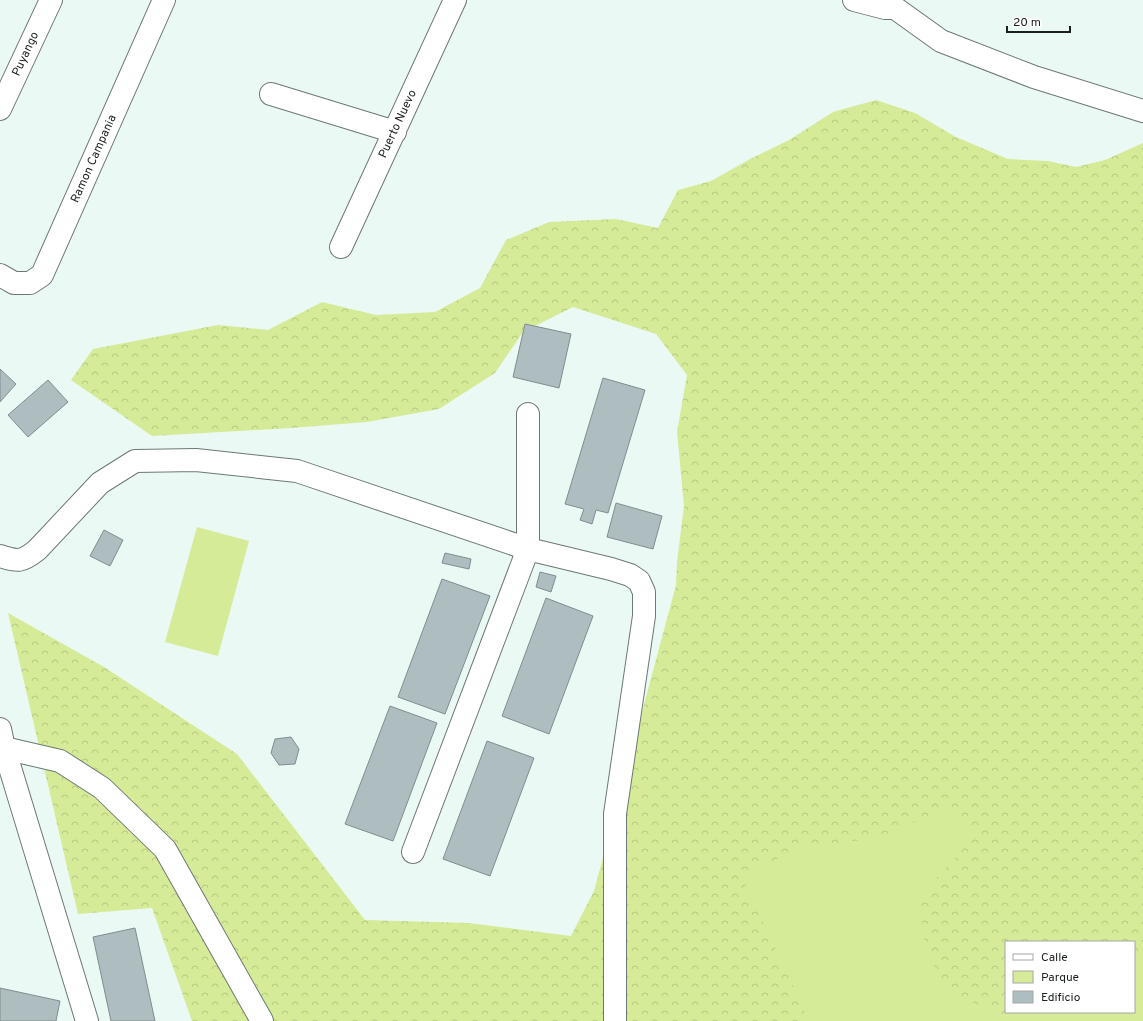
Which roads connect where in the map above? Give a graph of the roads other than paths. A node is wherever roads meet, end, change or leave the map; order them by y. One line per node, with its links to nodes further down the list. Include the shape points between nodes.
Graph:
1 (51, 0): 7 (street, Puyango)
2 (164, 0): 11 (street, Ramon Campania, via 42,276 30,283 14,283)
3 (455, 0): 9 (street, Puerto Nuevo)
4 (854, 0): 5 (street, via 885,8)
5 (898, 4): 8 (street, via 942,41 1034,77)
6 (271, 94): 9 (street)
7 (0, 109)
8 (1143, 111)
9 (394, 132): 10 (street, Puerto Nuevo)
10 (341, 248)
11 (0, 275)
12 (528, 414): 13 (street)
13 (528, 549): 14 (street, via 297,471 196,460 136,461 100,483 37,550 25,559 12,560); 16 (street); 19 (street, via 630,575 639,581 644,592 644,616 615,814)
14 (0, 556)
15 (2, 739): 17 (street); 18 (street, via 60,761 102,788 165,848)
16 (413, 852)
17 (87, 1021)
18 (262, 1021)
19 (615, 1021)

